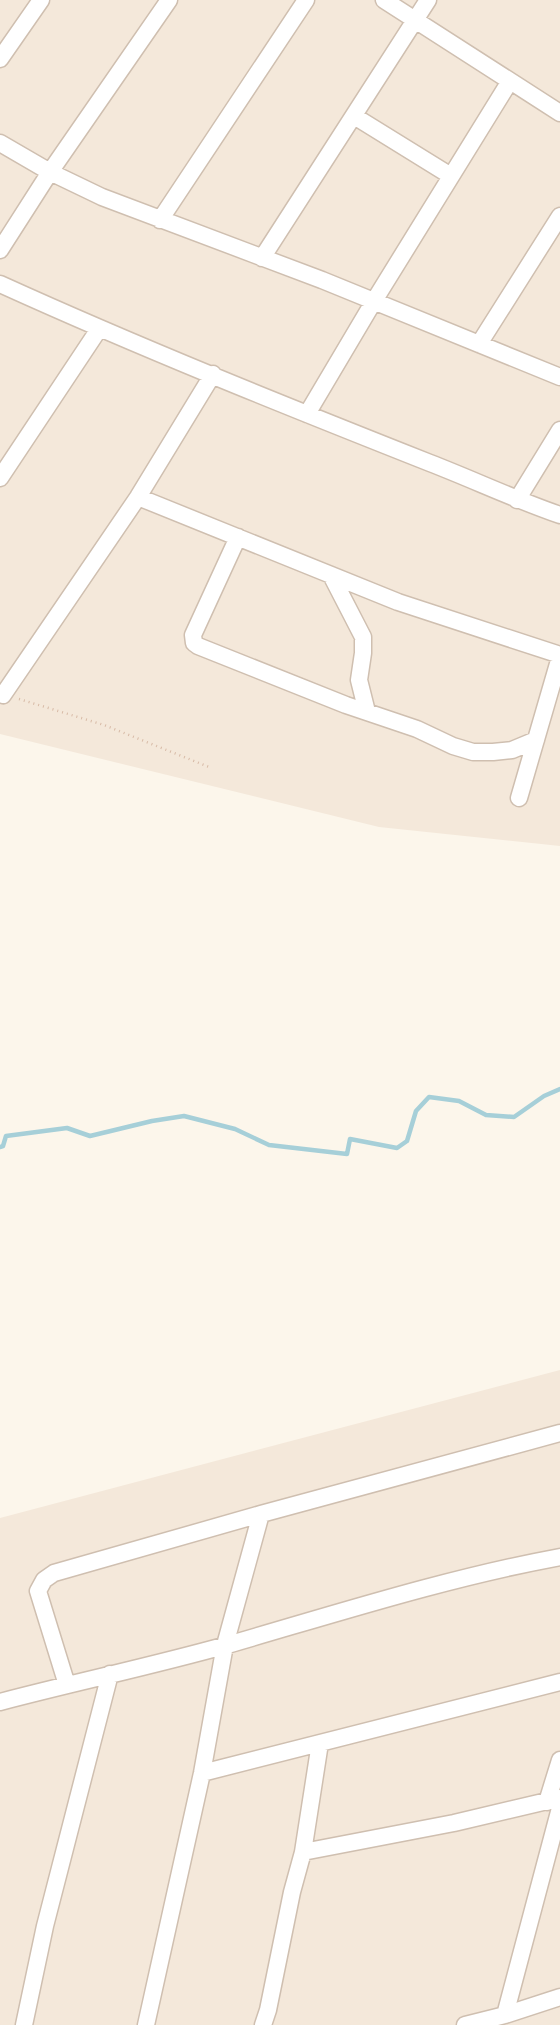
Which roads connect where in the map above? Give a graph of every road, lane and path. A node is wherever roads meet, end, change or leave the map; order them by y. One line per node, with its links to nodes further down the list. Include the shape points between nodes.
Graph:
1 (41, 0): 7 (street)
2 (169, 0): 12 (street)
3 (306, 0): 15 (street)
4 (384, 0): 6 (street)
5 (428, 0): 6 (street)
6 (416, 20): 8 (street); 10 (street)
7 (0, 59)
8 (510, 81): 9 (street); 13 (street)
9 (560, 113)
10 (354, 116): 13 (street); 17 (street)
11 (0, 143): 12 (street)
12 (50, 172): 15 (street); 16 (street)
13 (451, 176): 19 (street)
14 (560, 216): 21 (street)
15 (160, 220): 17 (street)
16 (0, 250)
17 (262, 258): 19 (street)
18 (0, 284): 20 (street)
19 (374, 301): 21 (street); 24 (street)
20 (99, 329): 22 (street); 26 (street)
21 (479, 344): 23 (street)
22 (213, 374): 24 (street); 27 (street)
23 (560, 377)
24 (307, 414): 28 (street)
25 (560, 430): 28 (street)
26 (3, 467)
27 (138, 497): 30 (street); 33 (street)
28 (517, 500): 29 (street)
29 (560, 515)
30 (238, 537): 31 (street); 34 (street, via 194,635 194,643)
31 (331, 575): 32 (street, via 398,602); 34 (street, via 363,637 359,680)
32 (560, 656): 35 (street)
33 (1, 694): 36 (path, via 104,725)
34 (367, 712): 35 (street, via 473,752 512,750)
35 (536, 740): 37 (street)
36 (209, 767)
37 (518, 798)
38 (560, 1433): 39 (street)
39 (261, 1514): 41 (street); 44 (street, via 54,1573 44,1580 38,1591)
40 (560, 1557): 41 (street, via 408,1592)
41 (225, 1645): 42 (street); 48 (street)
42 (110, 1674): 44 (street); 53 (street, via 45,1926)
43 (560, 1682): 46 (street)
44 (67, 1685): 45 (street)
45 (0, 1702)
46 (320, 1743): 48 (street); 50 (street)
47 (560, 1760): 49 (street)
48 (202, 1772): 54 (street)
49 (556, 1803): 50 (street); 52 (street)
50 (303, 1852): 55 (street)
51 (560, 1997): 52 (street)
52 (505, 2015): 56 (street)
53 (24, 2025)
54 (146, 2025)
55 (263, 2025)
56 (465, 2025)

